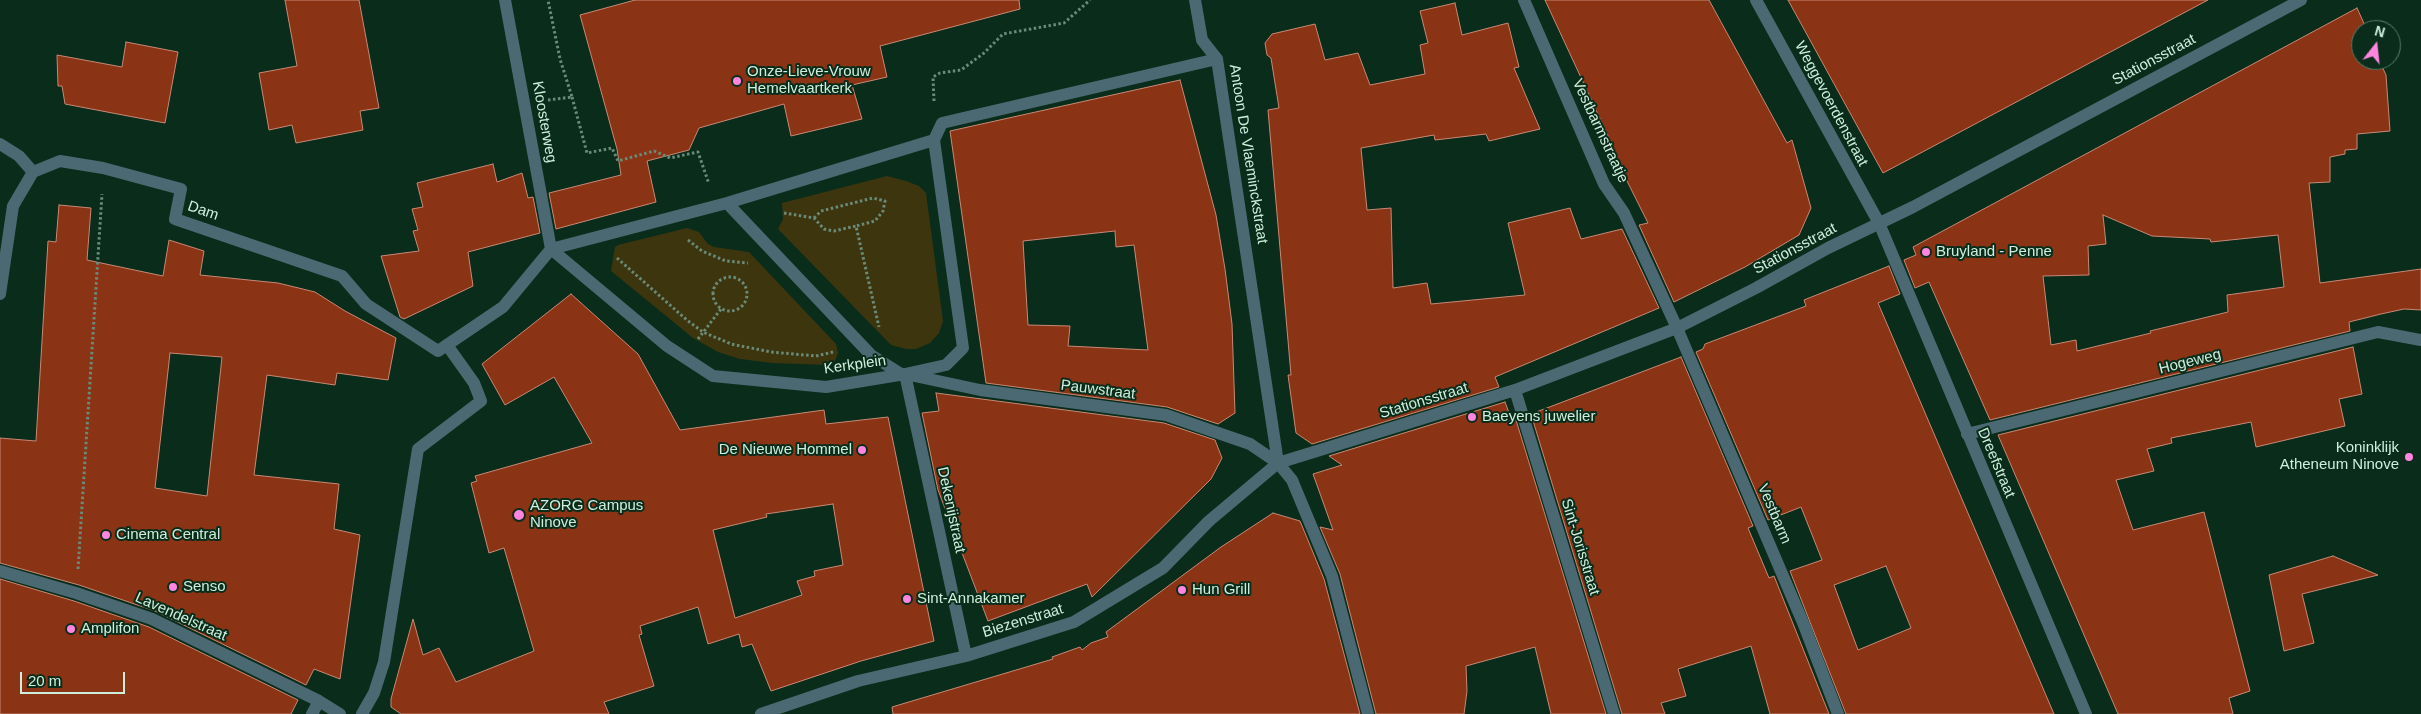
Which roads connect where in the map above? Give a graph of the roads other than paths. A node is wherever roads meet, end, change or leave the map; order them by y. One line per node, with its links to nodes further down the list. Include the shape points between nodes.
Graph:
1 (505, 0): 12 (street, Kloosterweg)
2 (1195, 0): 6 (street, via 1202,40)
3 (1524, 0): 14 (street, Vestbarmstraatje, via 1604,184 1624,213)
4 (1756, 0): 11 (street, Weggevoerdenstraat)
5 (2301, 0): 11 (street, Stationsstraat)
6 (1217, 58): 7 (street, Antoon De Vlaeminckstraat, via 942,123); 20 (street, Antoon De Vlaeminckstraat)
7 (934, 140): 10 (street); 17 (street, Kerkplein, via 963,348 946,365)
8 (0, 144): 9 (street, via 19,156)
9 (34, 172): 13 (street, via 13,206); 16 (street, Dam, via 60,161 103,168 181,189 175,219 342,276 366,304)
10 (722, 204): 12 (street); 17 (street, Kerkplein, via 871,355)
11 (1879, 224): 14 (street, Stationsstraat); 19 (street, Dreefstraat)
12 (551, 249): 16 (street, via 503,307); 17 (street, Kerkplein, via 667,346 713,376 826,387)
13 (0, 294)
14 (1677, 328): 18 (street, Stationsstraat); 30 (street, Vestbarm)
15 (2421, 340): 19 (street, Hogeweg, via 2378,332)
16 (442, 348): 26 (street, via 474,383 481,401 418,449 384,662)
17 (903, 374): 20 (street, Pauwstraat, via 980,390 1166,415 1250,444); 22 (street, Dekenijstraat)
18 (1515, 390): 20 (street, Stationsstraat); 29 (street, Sint-Jorisstraat)
19 (1966, 434): 31 (street, Dreefstraat)
20 (1278, 463): 22 (street, Biezenstraat, via 1209,521 1163,568 1074,622); 28 (street, via 1292,480 1332,576)
21 (0, 571): 23 (street, Lavendelstraat, via 152,619)
22 (966, 656): 27 (street, Biezenstraat, via 858,681)
23 (318, 701): 24 (street); 25 (street, Lavendelstraat)
24 (312, 714)
25 (340, 714)
26 (362, 714)
27 (762, 714)
28 (1368, 714)
29 (1614, 714)
30 (1838, 714)
31 (2086, 714)

